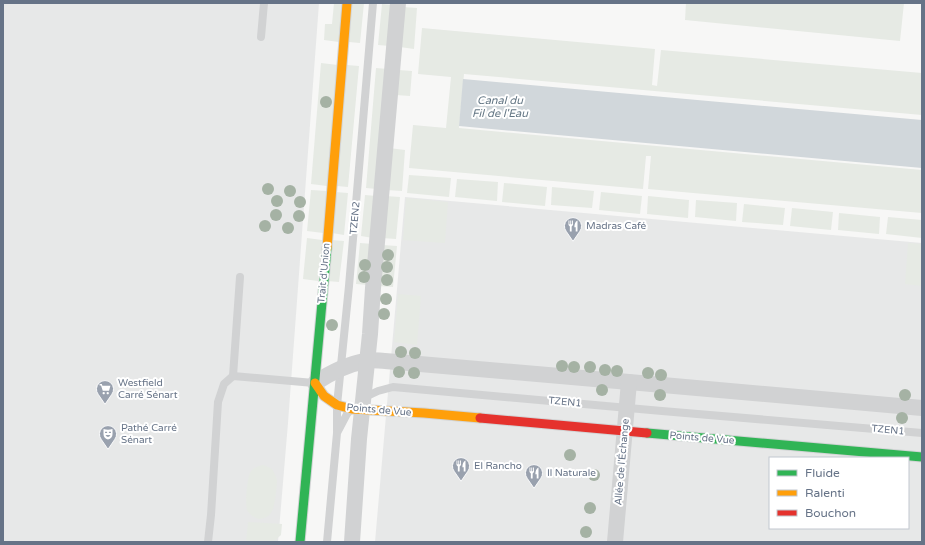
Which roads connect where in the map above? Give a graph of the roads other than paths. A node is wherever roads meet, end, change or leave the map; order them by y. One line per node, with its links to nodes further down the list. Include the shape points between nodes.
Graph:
1 (264, 3): 5 (lane)
2 (347, 3): 11 (street, Trait d'Union)
3 (373, 3): 8 (lane, TZEN2)
4 (398, 3): 7 (street)
5 (261, 37)
6 (240, 277): 9 (lane)
7 (368, 360): 8 (street); 10 (street); 13 (street)
8 (341, 370): 11 (street); 12 (lane, TZEN2)
9 (233, 376): 11 (lane); 22 (lane, via 224,384 218,402)
10 (629, 382): 14 (street, Allée de l'Échange); 15 (street)
11 (315, 383): 12 (street, Points de Vue, via 324,396); 23 (street, Trait d'Union)
12 (337, 405): 13 (street, Points de Vue); 18 (lane, TZEN2)
13 (359, 405): 14 (lane, TZEN1, via 378,390 393,387); 16 (street, Points de Vue); 18 (lane, via 347,414); 20 (street)
14 (627, 407): 17 (street, Allée de l'Échange); 19 (lane, TZEN1)
15 (922, 408)
16 (381, 411): 17 (street, Points de Vue); 20 (street, via 370,417)
17 (625, 431): 21 (street, Points de Vue); 26 (street, Allée de l'Échange)
18 (337, 433): 24 (lane)
19 (922, 433)
20 (360, 435): 25 (street)
21 (922, 457)
22 (208, 542)
23 (300, 542)
24 (327, 542)
25 (352, 542)
26 (615, 542)

